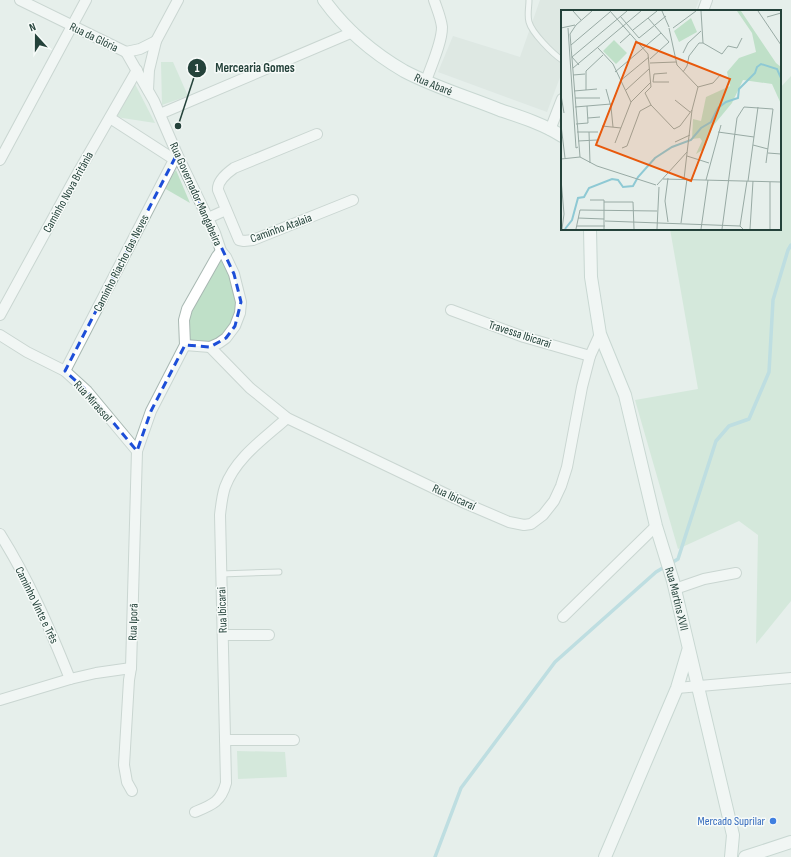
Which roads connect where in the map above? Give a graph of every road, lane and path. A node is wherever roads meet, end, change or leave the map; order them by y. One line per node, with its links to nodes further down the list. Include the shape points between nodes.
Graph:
1 (20, 0): 9 (street, Rua da Glória)
2 (86, 0): 9 (street)
3 (178, 0): 11 (street)
4 (324, 0): 10 (street, Rua Abaré)
5 (434, 0): 15 (street, via 442,29)
6 (529, 0): 13 (lane, via 529,22 534,31)
7 (707, 0): 8 (street)
8 (704, 10)
9 (72, 26): 12 (street, Rua da Glória); 24 (street)
10 (353, 32): 15 (street, Rua Abaré, via 391,63); 18 (street)
11 (156, 41): 12 (street, via 134,52); 16 (street, via 149,70)
12 (126, 52): 14 (street, Rua Governador Mangabeira)
13 (561, 59)
14 (137, 70): 16 (street, Rua Governador Mangabeira); 19 (street, Caminho Nova Britânia)
15 (426, 81): 20 (street, Rua Abaré)
16 (148, 90): 18 (street, Rua Governador Mangabeira)
17 (561, 102): 20 (street)
18 (160, 114): 23 (street, Rua Governador Mangabeira)
19 (110, 118): 23 (street); 31 (street, Caminho Nova Britânia)
20 (550, 130): 22 (street, Rua Abaré)
21 (317, 134): 26 (street, via 244,163 227,173 217,187)
22 (561, 136)
23 (176, 157): 27 (street, Rua Governador Mangabeira); 37 (street, Caminho Riacho das Neves)
24 (0, 160)
25 (353, 200): 26 (street, Caminho Atalaia, via 253,240 244,241 239,240)
26 (226, 210): 27 (street)
27 (208, 218): 29 (street, Rua Governador Mangabeira)
28 (590, 230): 32 (street, via 591,278)
29 (221, 251): 34 (street, Rua Governador Mangabeira, via 187,309 184,320); 35 (street, Rua Governador Mangabeira, via 229,263 241,302 235,326 230,334)
30 (451, 310): 36 (street, Travessa Ibicarai, via 524,337)
31 (0, 315)
32 (600, 334): 36 (street, Rua Ibicaraí); 40 (street, Rua Martins XVII, via 625,394)
33 (0, 335): 37 (street, Rua Mirassol)
34 (185, 345): 35 (street); 39 (street, Rua Governador Mangabeira, via 151,411)
35 (210, 347): 38 (street, Rua Ibicaraí, via 250,388)
36 (590, 356): 38 (street, Rua Ibicaraí, via 561,486 549,508 531,524 517,524 496,517)
37 (65, 371): 39 (street, Rua Mirassol, via 87,391)
38 (287, 418): 44 (street, Rua Ibicarai, via 239,462 224,488 220,515)
39 (137, 451): 50 (street, Rua Iporã)
40 (656, 526): 45 (street, Rua Martins XVII); 46 (street)
41 (0, 534): 52 (street, Caminho Vinte e Três, via 48,625)
42 (279, 572): 44 (lane)
43 (736, 573): 45 (street)
44 (221, 574): 47 (street, Rua Ibicarai)
45 (674, 585): 49 (street, Rua Martins XVII)
46 (563, 617)
47 (223, 635): 48 (street); 56 (street, Rua Ibicarai)
48 (269, 635)
49 (689, 650): 53 (street, Rua Martins XVII); 54 (street)
50 (131, 668): 52 (street); 58 (street, Rua Iporã, via 124,766 127,782)
51 (791, 678): 53 (street)
52 (70, 679): 55 (street)
53 (697, 686): 54 (street); 60 (street, Rua Martins XVII)
54 (677, 688): 63 (street)
55 (0, 700)
56 (225, 740): 57 (street); 59 (street, Rua Ibicarai, via 224,793 212,805)
57 (294, 740)
58 (132, 791)
59 (195, 812)
60 (733, 835): 62 (street); 64 (street)
61 (791, 842): 62 (street)
62 (752, 856)
63 (605, 857)
64 (731, 857)

